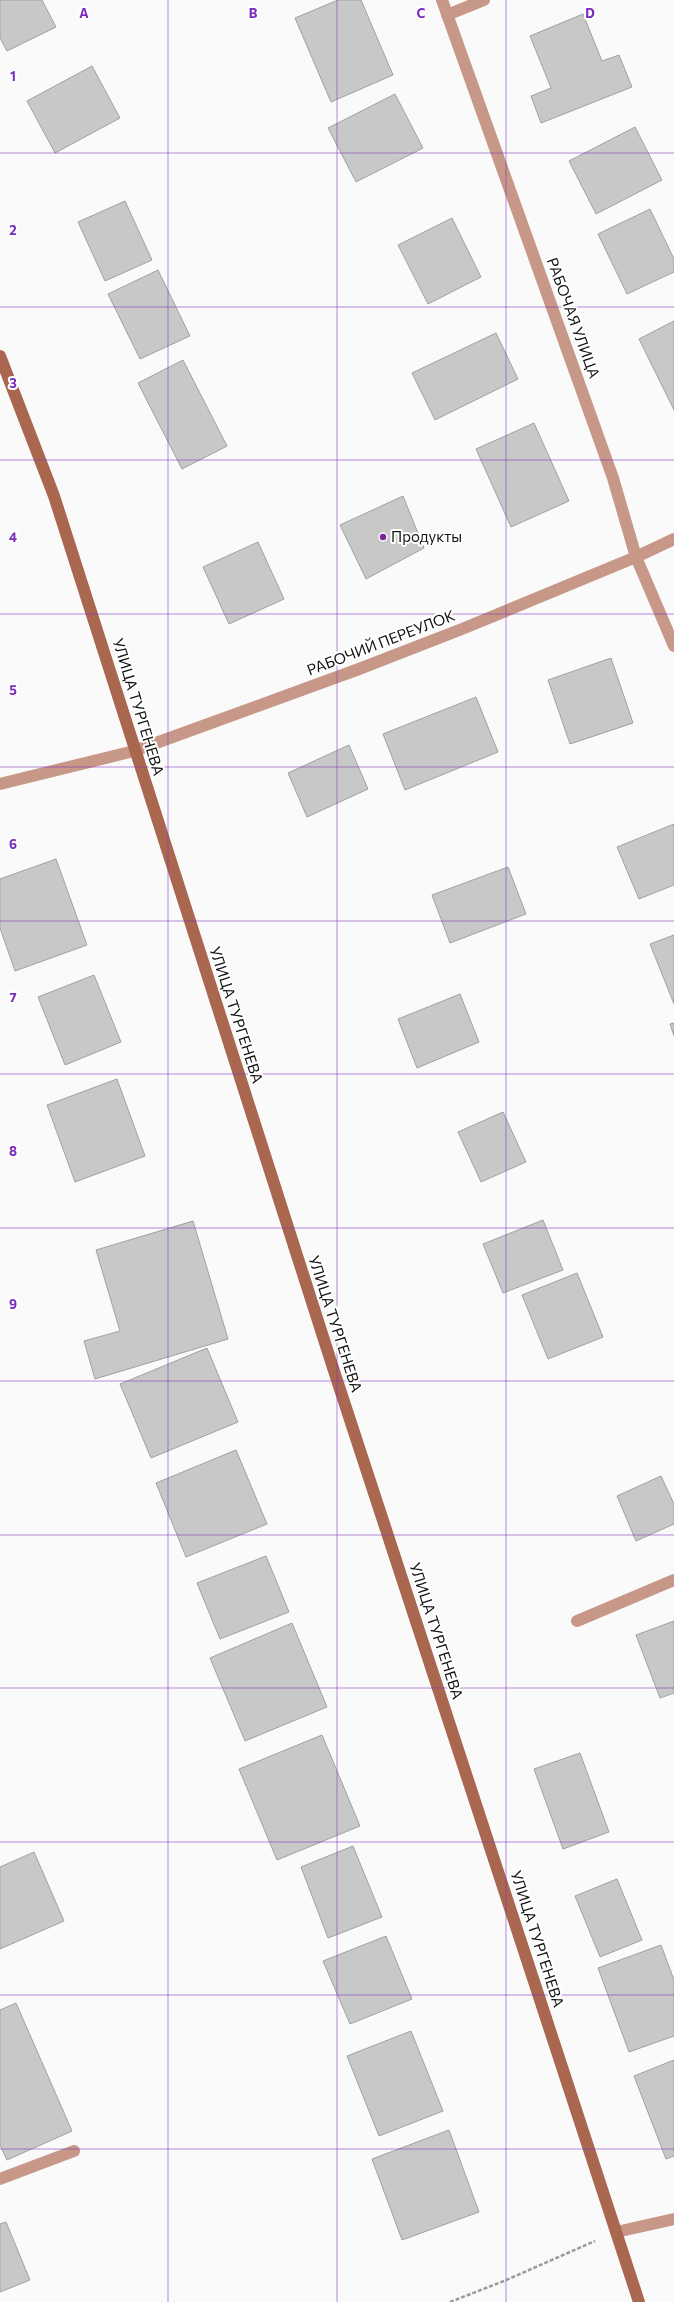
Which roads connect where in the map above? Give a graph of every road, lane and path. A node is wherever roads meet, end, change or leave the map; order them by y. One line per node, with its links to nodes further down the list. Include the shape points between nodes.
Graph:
1 (442, 0): 3 (street, РАБОЧАЯ УЛИЦА)
2 (484, 0): 3 (street)
3 (447, 15): 6 (street, РАБОЧАЯ УЛИЦА, via 611,471)
4 (0, 356): 8 (street, УЛИЦА ТУРГЕНЕВА, via 54,496)
5 (674, 539): 6 (street, РАБОЧИЙ ПЕРЕУЛОК)
6 (636, 557): 7 (street, РАБОЧАЯ УЛИЦА); 8 (street, РАБОЧИЙ ПЕРЕУЛОК, via 360,669)
7 (674, 646)
8 (134, 751): 9 (street, РАБОЧИЙ ПЕРЕУЛОК); 15 (street, УЛИЦА ТУРГЕНЕВА)
9 (0, 784)
10 (674, 1580): 11 (street)
11 (577, 1621)
12 (74, 2151): 13 (street)
13 (0, 2179)
14 (674, 2219): 15 (street)
15 (616, 2232): 16 (path); 17 (street, УЛИЦА ТУРГЕНЕВА)
16 (450, 2302)
17 (639, 2302)

